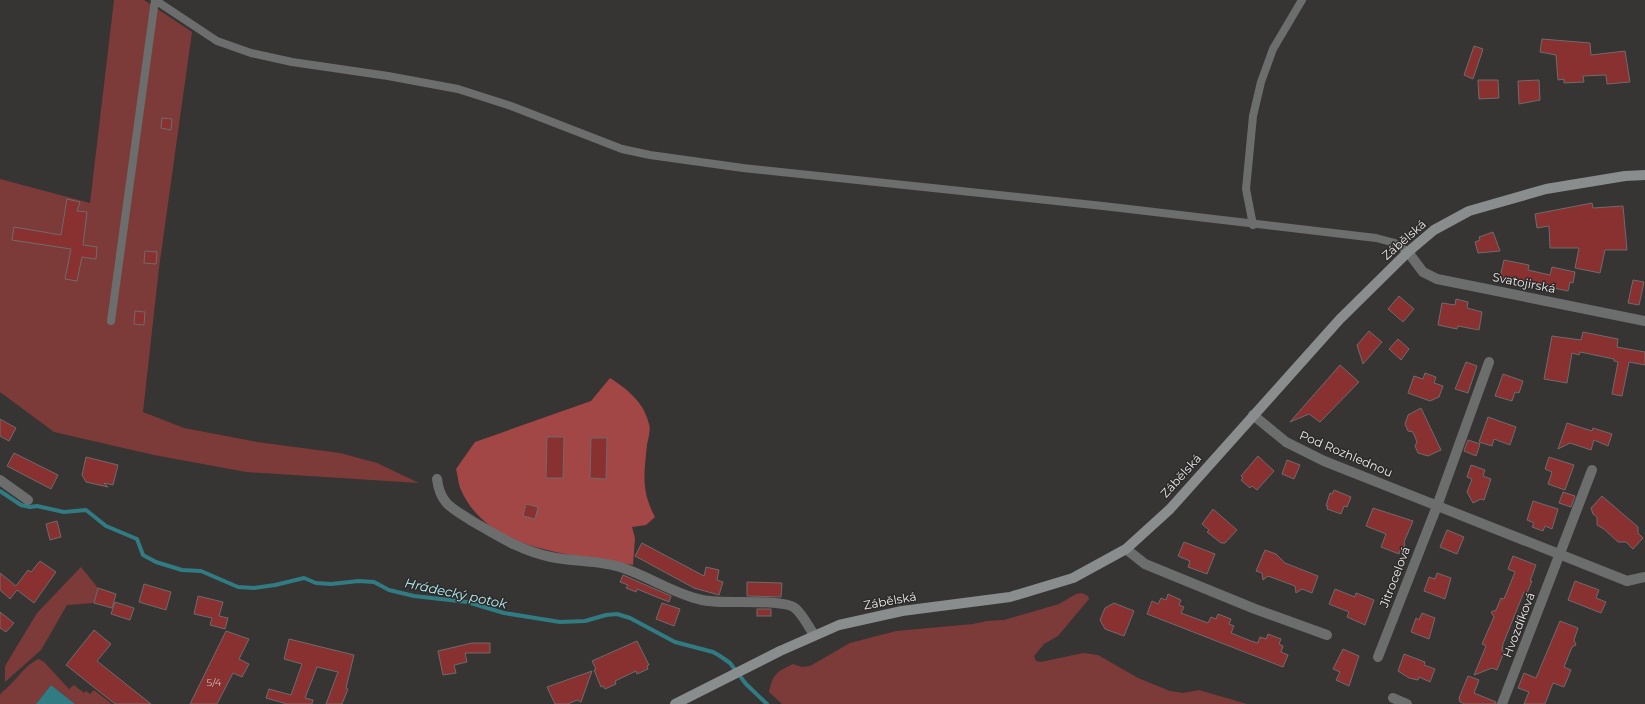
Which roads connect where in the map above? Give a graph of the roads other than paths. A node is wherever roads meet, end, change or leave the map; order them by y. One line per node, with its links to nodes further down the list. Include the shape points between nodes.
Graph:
1 (1302, 0): 3 (lane, via 1273,49 1261,82 1253,116 1246,189)
2 (1645, 175): 4 (main road, Zábělská, via 1546,189 1469,211 1434,230)
3 (1253, 224): 4 (lane, via 1376,238 1395,243); 5 (lane, via 688,162 622,149 511,106 458,89 251,53 217,41 155,0)
4 (1408, 252): 6 (street, Svatojirská, via 1424,272 1437,279); 8 (main road, Zábělská, via 1340,319)
5 (111, 321)
6 (1645, 321)
7 (1490, 362): 13 (street)
8 (1253, 415): 13 (street, Pod Rozhlednou, via 1286,442 1324,461); 14 (main road, Zábělská, via 1170,509)
9 (1592, 470): 15 (street)
10 (437, 479): 17 (street, via 438,492 445,504 510,544 553,557 622,567 684,595 702,600 785,604 795,608)
11 (0, 480): 12 (street)
12 (28, 500)
13 (1437, 506): 15 (street, Pod Rozhlednou); 19 (street, Jitrocelová)
14 (1126, 549): 17 (main road, Zábělská, via 1073,578 1023,593 979,602 902,611 853,621); 18 (street, via 1145,564)
15 (1560, 555): 16 (street, Pod Rozhlednou, via 1627,581); 23 (street, Hvozdíková)
16 (1645, 577)
17 (814, 635): 21 (main road, Zábělská)
18 (1327, 635)
19 (1378, 657)
20 (1393, 698): 22 (street)
21 (675, 704)
22 (1406, 704)
23 (1502, 704)

